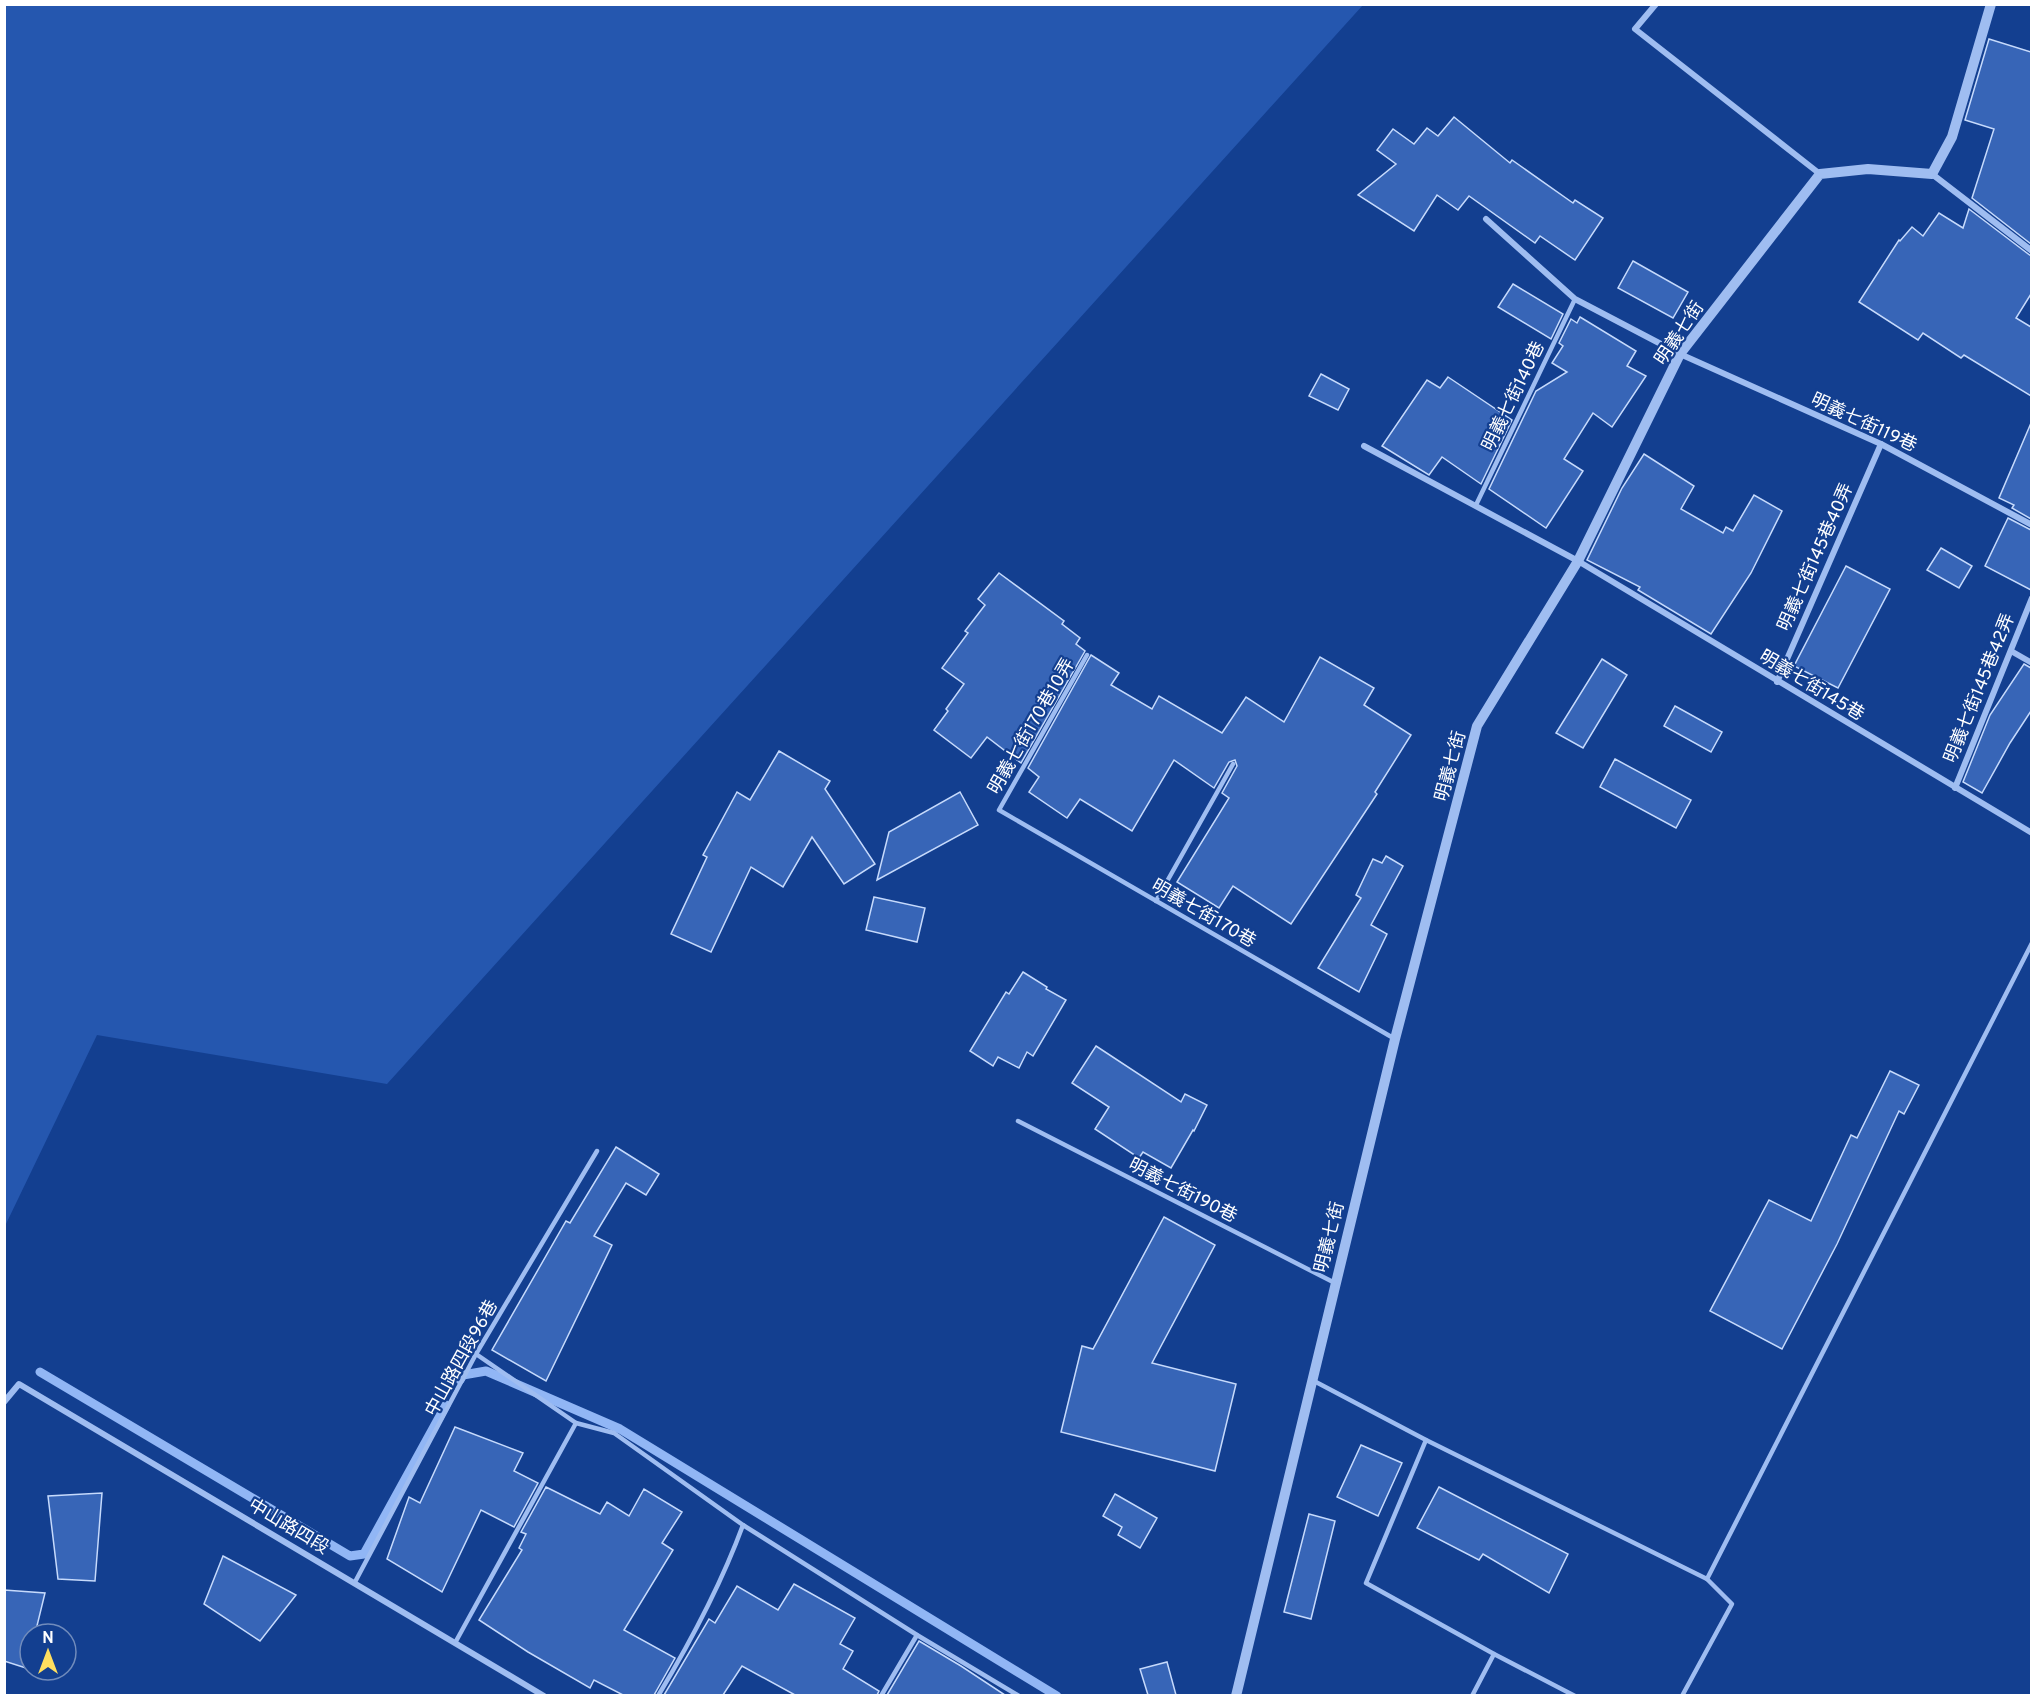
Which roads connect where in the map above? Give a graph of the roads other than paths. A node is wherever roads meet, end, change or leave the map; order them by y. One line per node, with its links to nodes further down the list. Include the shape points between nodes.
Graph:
1 (1656, 4): 3 (street, via 1635,29)
2 (1990, 4): 4 (street, via 1952,137)
3 (1820, 174): 4 (street, via 1868,169); 8 (street, 明義七街)
4 (1932, 174): 6 (street)
5 (1486, 219): 7 (street, 明義七街119巷)
6 (2031, 251)
7 (1575, 299): 8 (street, 明義七街119巷); 11 (lane, 明義七街140巷)
8 (1680, 354): 9 (street, 明義七街119巷); 13 (street, 明義七街)
9 (1881, 444): 12 (street, 明義七街119巷); 18 (street, 明義七街145巷40弄)
10 (1364, 446): 11 (street, 明義七街145巷)
11 (1476, 505): 13 (street, 明義七街145巷)
12 (2031, 525)
13 (1578, 561): 18 (street, 明義七街145巷); 25 (street, 明義七街, via 1477,726)
14 (2031, 598): 15 (street, 明義七街145巷42弄)
15 (2011, 651): 17 (street); 20 (street, 明義七街145巷42弄)
16 (1087, 656): 21 (lane, 明義七街170巷10弄)
17 (2031, 663)
18 (1777, 682): 20 (street, 明義七街145巷)
19 (1233, 764): 23 (lane)
20 (1954, 788): 22 (street, 明義七街145巷)
21 (999, 810): 23 (lane, 明義七街170巷)
22 (2031, 833)
23 (1156, 901): 25 (lane, 明義七街170巷)
24 (2031, 943): 35 (lane)
25 (1395, 1039): 28 (street, 明義七街)
26 (1018, 1121): 28 (lane, 明義七街190巷)
27 (597, 1151): 29 (lane, 中山路四段96巷)
28 (1335, 1283): 30 (street, 明義七街)
29 (476, 1354): 32 (lane); 36 (lane, 中山路四段96巷)
30 (1311, 1380): 33 (lane); 44 (street, 明義七街)
31 (4, 1402): 36 (street, 中山路四段, via 19,1383)
32 (576, 1424): 34 (lane, via 614,1433); 38 (lane)
33 (1426, 1440): 35 (lane); 39 (lane, via 1366,1583)
34 (743, 1525): 37 (lane); 41 (lane, via 704,1617)
35 (1707, 1579): 47 (lane, via 1732,1604)
36 (355, 1582): 38 (street, 中山路四段)
37 (916, 1635): 42 (lane); 43 (lane)
38 (455, 1643): 40 (street, 中山路四段)
39 (1494, 1654): 45 (lane); 46 (lane)
40 (544, 1695)
41 (658, 1695)
42 (881, 1695)
43 (1018, 1695)
44 (1236, 1695)
45 (1472, 1695)
46 (1575, 1695)
47 (1682, 1695)

